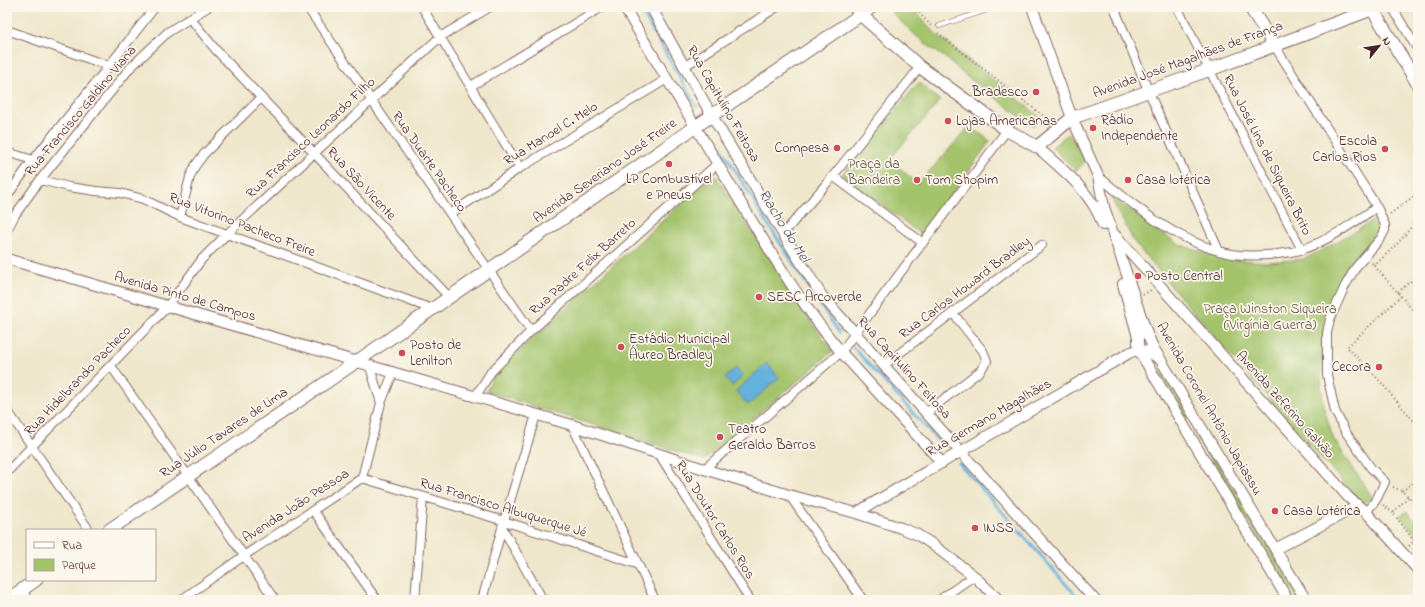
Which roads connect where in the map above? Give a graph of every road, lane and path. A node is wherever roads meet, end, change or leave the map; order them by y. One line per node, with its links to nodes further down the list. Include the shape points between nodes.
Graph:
1 (155, 7): 28 (street)
2 (208, 7): 20 (street, Rua Francisco Galdino Viana)
3 (307, 7): 37 (street, Rua Duarte Pacheco)
4 (422, 7): 25 (street)
5 (490, 7): 25 (street, Rua Francisco Leonardo Filho)
6 (602, 7): 34 (street)
7 (624, 7): 32 (street)
8 (651, 7): 29 (street, Rua Capitulino Feitosa)
9 (777, 7): 29 (street)
10 (872, 7): 19 (main road, Avenida Severiano José Freire)
11 (914, 7): 22 (path)
12 (996, 7): 21 (lane)
13 (1032, 7): 39 (street, Avenida Coronel Antônio Japiassu)
14 (1114, 7): 35 (street)
15 (1177, 7): 31 (street, Rua José Lins de Siqueira Brito)
16 (1250, 7): 26 (main road)
17 (1392, 7): 27 (street)
18 (1375, 8): 26 (main road, Avenida José Magalhães de França); 33 (main road)
19 (857, 11): 30 (main road); 38 (main road, Avenida Severiano José Freire)
20 (190, 18): 36 (street, Rua São Vicente); 51 (street, Rua Francisco Galdino Viana, via 168,32 130,68)
21 (939, 26)
22 (934, 28)
23 (7, 30): 28 (street)
24 (937, 32): 41 (path)
25 (440, 37): 34 (street); 37 (street, Rua Francisco Leonardo Filho)
26 (1274, 45): 31 (main road, Avenida José Magalhães de França); 54 (street)
27 (1418, 50)
28 (108, 66): 46 (street)
29 (685, 66): 38 (street, Rua Capitulino Feitosa)
30 (920, 67): 42 (main road); 49 (street)
31 (1209, 70): 35 (main road, Avenida José Magalhães de França); 65 (street, Rua José Lins de Siqueira Brito)
32 (667, 79): 40 (street); 48 (street, Rua Manoel C. Melo)
33 (1418, 84)
34 (471, 86): 48 (street)
35 (1148, 90): 39 (main road, Avenida José Magalhães de França); 66 (street)
36 (261, 98): 45 (street, Rua São Vicente); 56 (street, via 195,166)
37 (370, 100): 45 (street, Rua Francisco Leonardo Filho); 55 (street, Rua Duarte Pacheco)
38 (712, 116): 40 (main road, Avenida Severiano José Freire); 62 (street, Rua Capitulino Feitosa)
39 (1072, 118): 41 (main road, Avenida José Magalhães de França); 50 (street, Avenida Coronel Antônio Japiassu)
40 (695, 127): 47 (street); 70 (main road, Avenida Severiano José Freire)
41 (1059, 128): 43 (main road, Avenida José Magalhães de França)
42 (1007, 130): 43 (main road); 63 (street)
43 (1037, 147): 83 (street, via 1084,191 1096,208 1124,288 1138,337)
44 (7, 152): 46 (street)
45 (314, 153): 61 (street, Rua Francisco Leonardo Filho); 75 (street, Rua São Vicente)
46 (33, 160): 53 (street)
47 (717, 164): 81 (street, Rua Padre Felix Barreto); 84 (street, via 798,296)
48 (520, 168): 55 (street, Rua Manoel C. Melo)
49 (834, 176): 62 (street); 63 (street)
50 (1098, 176): 60 (street, Avenida Coronel Antônio Japiassu); 66 (street, via 1152,218 1185,237)
51 (40, 180): 56 (street, Rua Vitorino Pacheco Freire, via 143,199); 59 (street, Rua Francisco Galdino Viana, via 14,215)
52 (1418, 193): 58 (path)
53 (7, 196)
54 (1377, 207): 58 (street); 65 (street, via 1341,231)
55 (450, 214): 70 (street, Rua Duarte Pacheco)
56 (180, 217): 61 (street, Rua Vitorino Pacheco Freire)
57 (1418, 219): 69 (path)
58 (1383, 220): 67 (street, via 1385,230)
59 (7, 230)
60 (1112, 232): 72 (street, Avenida Zeferino Galvão); 76 (street, Avenida Coronel Antônio Japiassu)
61 (227, 234): 77 (street, Rua Francisco Leonardo Filho, via 202,259); 78 (street, Rua Vitorino Pacheco Freire)
62 (783, 234): 82 (street, Rua Capitulino Feitosa, via 822,296)
63 (923, 243): 82 (street)
64 (1042, 245): 79 (street, Rua Carlos Howard Bradley)
65 (1302, 250): 66 (street, via 1258,256)
66 (1219, 251)
67 (1366, 256): 69 (path); 109 (street, via 1345,286 1330,319 1327,333 1327,375 1335,410 1345,431 1371,468)
68 (7, 259): 77 (street, Avenida Pinto de Campos)
69 (1374, 266): 73 (path)
70 (488, 270): 75 (main road, Avenida Severiano José Freire); 81 (street, Rua Duarte Pacheco)
71 (1418, 275): 73 (path)
72 (1160, 285): 76 (path); 116 (street, Avenida Zeferino Galvão, via 1343,492)
73 (1398, 292): 74 (path)
74 (1401, 296): 80 (path); 98 (path, via 1348,347)
75 (448, 297): 78 (main road, Avenida Severiano José Freire)
76 (1135, 300): 85 (street, Avenida Coronel Antônio Japiassu, via 1147,334)
77 (167, 307): 86 (street, Avenida Pinto de Campos); 88 (street, Rua Hidelbrando Pacheco)
78 (432, 309): 86 (main road, Avenida Severiano José Freire)
79 (953, 313): 87 (street, Rua Carlos Howard Bradley); 94 (street, via 983,351 987,361 980,371)
80 (1418, 316)
81 (531, 331): 91 (street, Rua Padre Felix Barreto, via 491,372)
82 (855, 335): 84 (street); 87 (street, Rua Capitulino Feitosa)
83 (1138, 349): 85 (street, via 1152,353); 99 (street, Avenida Coronel Antônio Japiassu); 101 (street, Rua Germano Magalhães)
84 (842, 352): 103 (street); 104 (street)
85 (1161, 361): 96 (street, Avenida Coronel Antônio Japiassu)
86 (356, 362): 89 (street, Avenida Pinto de Campos); 106 (main road, Rua Júlio Tavares de Lima)
87 (884, 365): 94 (street, Rua Capitulino Feitosa)
88 (111, 366): 100 (street, Rua Hidelbrando Pacheco); 106 (street)
89 (370, 366): 90 (street, Avenida Pinto de Campos); 92 (street)
90 (393, 373): 91 (street, Avenida Pinto de Campos); 92 (street, Avenida João Pessoa)
91 (475, 397): 95 (street, Avenida Pinto de Campos)
92 (381, 403): 107 (street, Avenida João Pessoa)
93 (7, 410): 100 (street)
94 (926, 413): 101 (street, Rua Capitulino Feitosa)
95 (536, 415): 97 (street, Avenida Pinto de Campos); 120 (street)
96 (1198, 422): 99 (street); 124 (street, Avenida Coronel Antônio Japiassu)
97 (572, 425): 102 (street, Avenida Pinto de Campos); 126 (street)
98 (1418, 426)
99 (1186, 429): 144 (street, Avenida Coronel Antônio Japiassu)
100 (32, 447): 105 (street, Rua Hidelbrando Pacheco); 121 (street)
101 (960, 451): 103 (street, Rua Germano Magalhães); 143 (street, Rua Capitulino Feitosa)
102 (659, 454): 104 (street, Avenida Pinto de Campos); 139 (street, Rua Doutor Carlos Rios)
103 (942, 462): 118 (street, Rua Germano Magalhães)
104 (704, 470): 111 (street, Avenida Pinto de Campos)
105 (7, 472)
106 (189, 475): 122 (main road, Rua Júlio Tavares de Lima); 125 (street)
107 (362, 478): 112 (street, Rua Francisco Albuquerque Jé); 117 (street, Avenida João Pessoa)
108 (1418, 479): 110 (path)
109 (1385, 482): 110 (path); 114 (street)
110 (1402, 491): 113 (path)
111 (789, 495): 118 (street, Avenida Pinto de Campos); 140 (street)
112 (423, 497): 120 (street, Rua Francisco Albuquerque Jé); 135 (street)
113 (1408, 497): 115 (path); 119 (path)
114 (1376, 500): 116 (street); 119 (path)
115 (1418, 505)
116 (1362, 509): 124 (street); 127 (street, Avenida Zeferino Galvão)
117 (313, 510): 125 (street, Avenida João Pessoa); 134 (street)
118 (856, 513): 128 (street, Avenida Pinto de Campos, via 916,534)
119 (1393, 513): 123 (path)
120 (503, 524): 126 (street, Rua Francisco Albuquerque Jé); 136 (street); 137 (street)
121 (88, 529)
122 (110, 529)
123 (1414, 541)
124 (1275, 549): 145 (street, Avenida Coronel Antônio Japiassu)
125 (245, 555): 132 (street, Avenida João Pessoa); 133 (street)
126 (636, 564): 138 (street)
127 (1418, 570)
128 (974, 576): 141 (street); 142 (street, Avenida Pinto de Campos)
129 (35, 581): 130 (main road)
130 (25, 594): 131 (main road)
131 (7, 600)
132 (180, 600)
133 (275, 600)
134 (377, 600)
135 (415, 600)
136 (482, 600)
137 (543, 600)
138 (655, 600)
139 (750, 600)
140 (863, 600)
141 (939, 600)
142 (999, 600)
143 (1095, 600)
144 (1288, 600)
145 (1306, 600)

